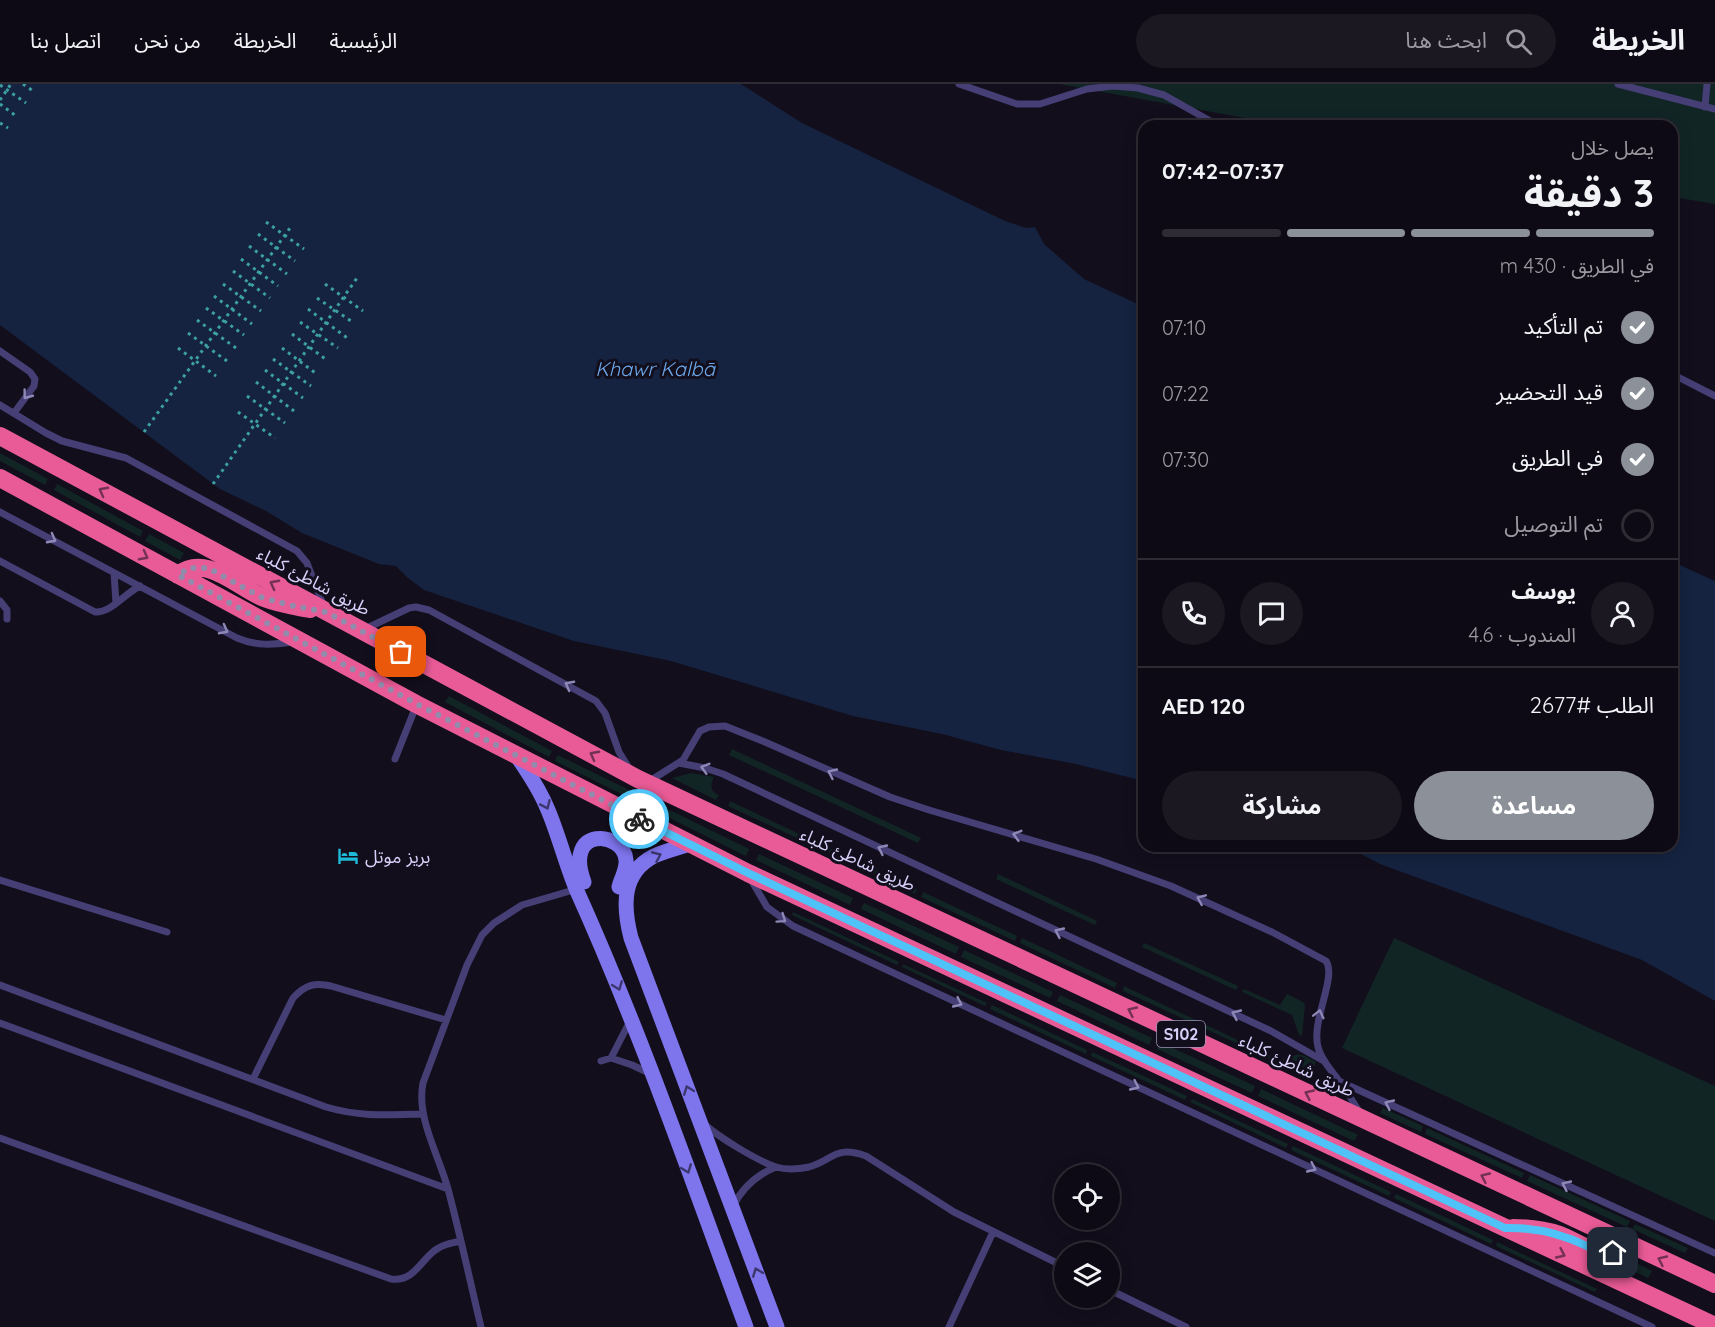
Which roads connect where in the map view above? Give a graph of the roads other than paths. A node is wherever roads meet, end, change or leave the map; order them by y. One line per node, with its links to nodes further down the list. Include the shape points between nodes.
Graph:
1 (959, 84): 6 (lane, via 1017,104 1040,104 1087,89 1138,88 1164,95)
2 (1619, 84): 4 (lane)
3 (1707, 84): 4 (lane)
4 (1705, 107): 5 (lane)
5 (1715, 109)
6 (1208, 120)
7 (0, 351): 11 (lane, one-way to 11, via 35,379)
8 (1678, 377): 9 (lane)
9 (1715, 396)
10 (0, 405): 11 (lane)
11 (14, 413): 21 (lane, via 62,441 126,458 297,551 307,563)
12 (0, 436): 21 (highway, طريق شاطئ كلباء / S102, one-way to 12)
13 (0, 478): 17 (highway, S102, one-way to 17)
14 (0, 512): 16 (lane, one-way to 16)
15 (0, 561): 20 (lane, via 90,610 105,612)
16 (114, 573): 18 (lane); 20 (lane)
17 (178, 575): 21 (highway, via 189,568 208,568 261,597); 24 (highway, S102)
18 (140, 586): 20 (lane); 24 (lane, one-way to 24, via 247,642 267,645)
19 (0, 600): 22 (lane, via 7,610)
20 (116, 603)
21 (326, 612): 23 (highway, طريق شاطئ كلباء / S102)
22 (7, 619)
23 (362, 630): 29 (highway, طريق شاطئ كلباء / S102, one-way to 23); 29 (lane, one-way to 23, via 619,752 605,713 590,697 423,608 409,608)
24 (300, 641): 25 (highway, S102)
25 (417, 704): 26 (highway, S102); 27 (lane)
26 (516, 755): 30 (highway, S102); 33 (street, one-way to 33, via 548,809)
27 (395, 759)
28 (679, 763): 29 (lane); 43 (lane, one-way to 28, via 1271,1031 723,774); 43 (lane, one-way to 28, via 1316,1032 1330,972 1326,961 1222,908 1096,859 890,797 725,726 700,731)
29 (642, 781): 49 (highway, طريق شاطئ كلباء / S102, one-way to 29)
30 (690, 844): 31 (highway, S102); 36 (street, one-way to 30, via 625,900 631,879 655,856)
31 (748, 873): 54 (highway, S102); 68 (lane, one-way to 68, via 767,906 793,926)
32 (0, 880): 35 (lane)
33 (577, 889): 34 (street); 38 (lane, via 522,905 494,923 473,950)
34 (595, 928): 36 (street, via 578,856 591,841 604,839 616,843 625,853 617,906); 39 (street, one-way to 39)
35 (167, 932)
36 (631, 938): 48 (street, one-way to 36)
37 (0, 985): 45 (lane)
38 (446, 1020): 45 (lane, via 331,986 310,985 293,998); 47 (lane, via 423,1083)
39 (631, 1020): 41 (lane); 44 (street)
40 (0, 1023): 52 (lane)
41 (611, 1058): 42 (lane); 44 (lane)
42 (601, 1061)
43 (1324, 1061): 46 (lane)
44 (652, 1075): 64 (street, one-way to 64)
45 (253, 1079): 47 (lane, via 348,1113)
46 (1340, 1082): 49 (lane); 58 (lane, one-way to 46)
47 (422, 1114): 52 (lane)
48 (700, 1120): 51 (lane, via 721,1137); 53 (street)
49 (1365, 1120): 57 (highway, طريق شاطئ كلباء / S102, one-way to 49)
50 (0, 1138): 56 (lane, via 391,1279 408,1277 438,1248)
51 (776, 1167): 53 (lane, via 750,1182); 55 (lane, via 802,1168 840,1152 860,1154)
52 (448, 1189): 56 (lane)
53 (733, 1208): 65 (street, one-way to 53)
54 (1505, 1228): 57 (highway, via 1547,1231 1608,1255); 69 (highway, S102, one-way to 69)
55 (993, 1232): 59 (lane); 66 (lane)
56 (460, 1241): 63 (lane)
57 (1622, 1241): 60 (highway, طريق شاطئ كلباء / S102, one-way to 57)
58 (1715, 1253)
59 (1054, 1262)
60 (1715, 1284)
61 (1120, 1295): 62 (lane)
62 (1177, 1325): 67 (lane)
63 (481, 1327)
64 (746, 1327)
65 (777, 1327)
66 (949, 1327)
67 (1186, 1327)
68 (1652, 1327)
69 (1715, 1327)

